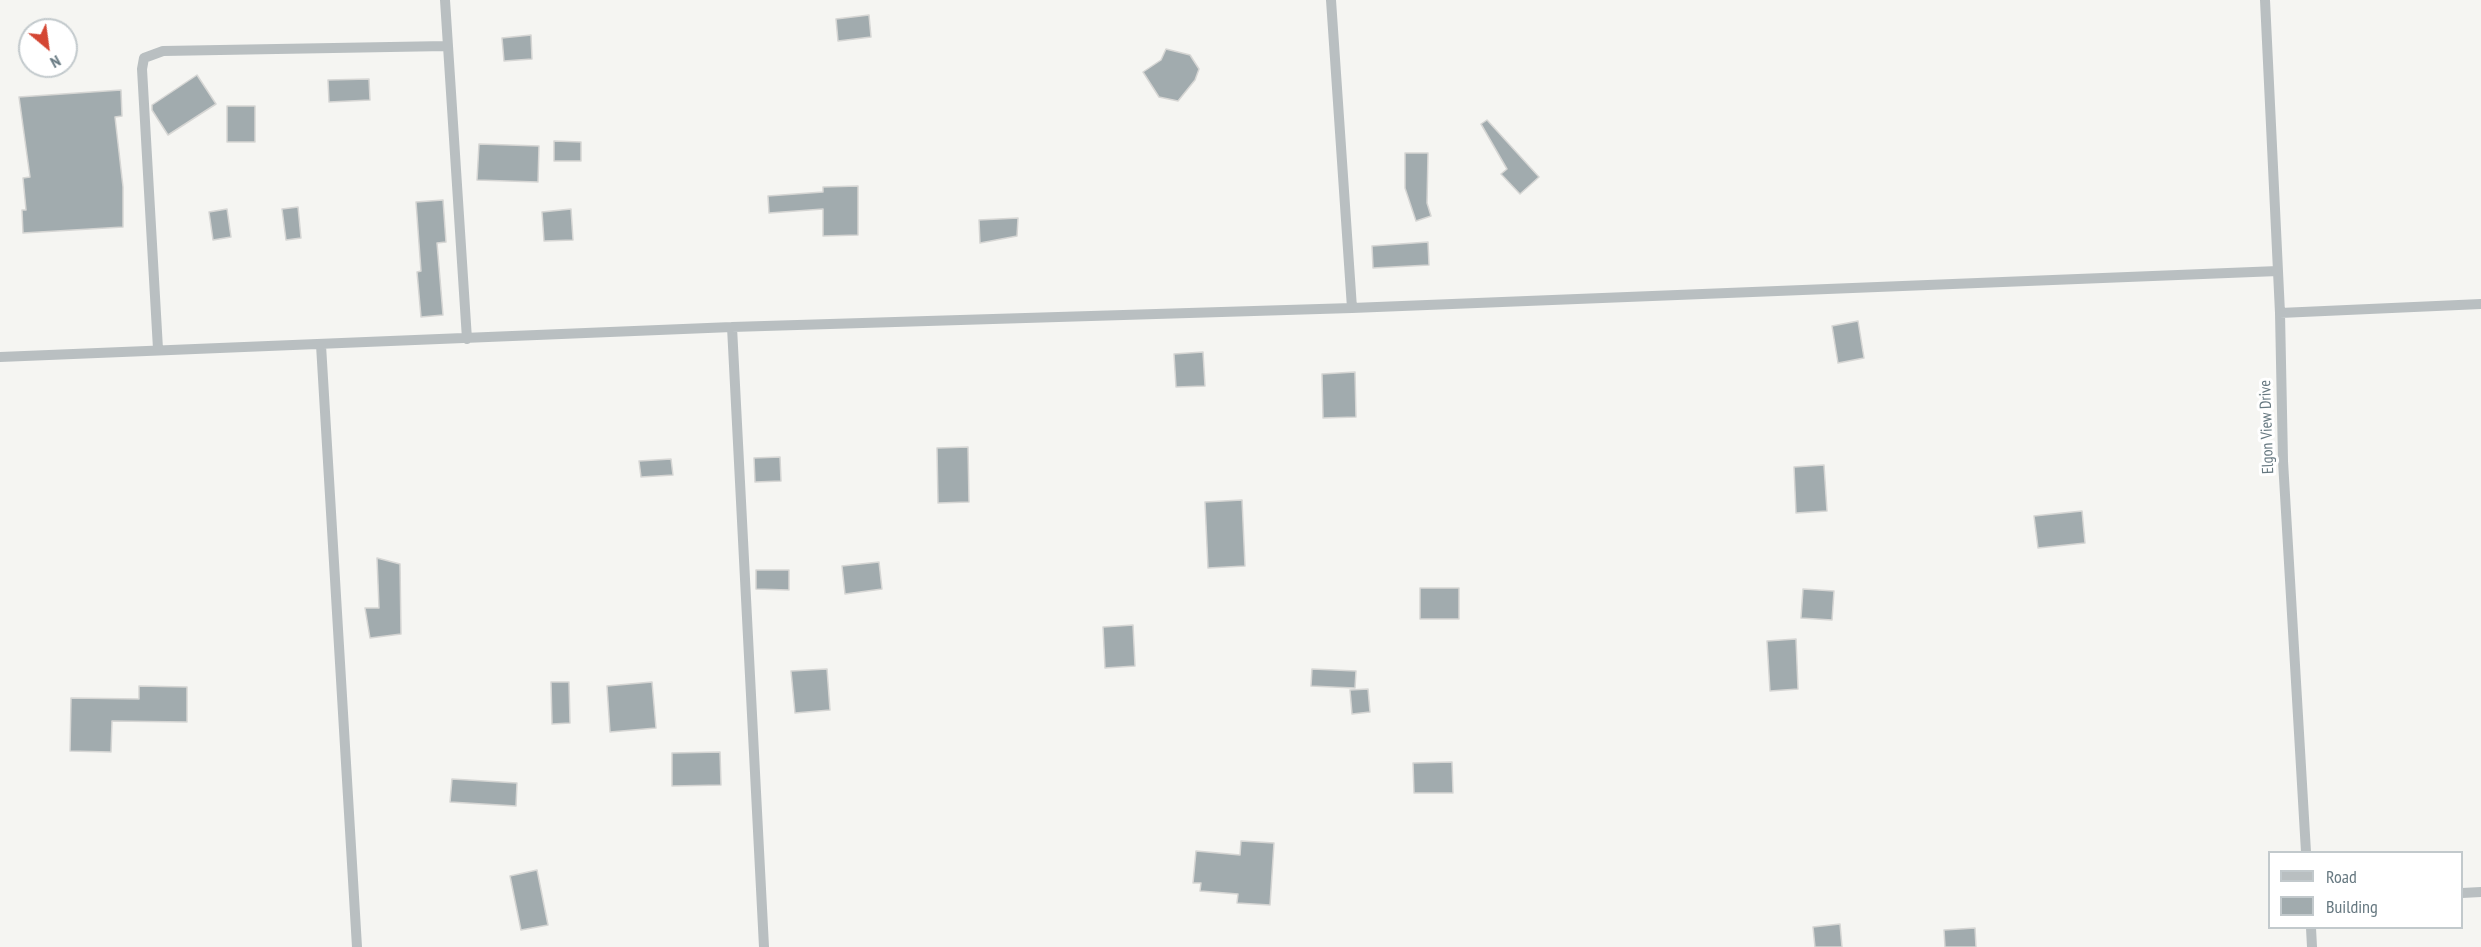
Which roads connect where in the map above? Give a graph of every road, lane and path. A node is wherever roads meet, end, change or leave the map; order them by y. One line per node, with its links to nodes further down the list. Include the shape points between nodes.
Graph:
1 (446, 0): 4 (street)
2 (1331, 0): 7 (street)
3 (2265, 0): 5 (street, Elgon View Drive)
4 (447, 46): 10 (street); 12 (street, via 163,51 144,58)
5 (2278, 271): 7 (street); 8 (street, Elgon View Drive)
6 (2481, 304): 8 (street)
7 (1352, 308): 9 (street)
8 (2280, 313): 14 (street, Elgon View Drive, via 2286,520)
9 (732, 327): 10 (street); 19 (street)
10 (467, 339): 11 (street)
11 (321, 345): 12 (street); 18 (street)
12 (158, 349): 13 (street)
13 (0, 357)
14 (2306, 851)
15 (2481, 892): 16 (street)
16 (2463, 893)
17 (2311, 929): 20 (street)
18 (357, 947)
19 (765, 947)
20 (2312, 947)

